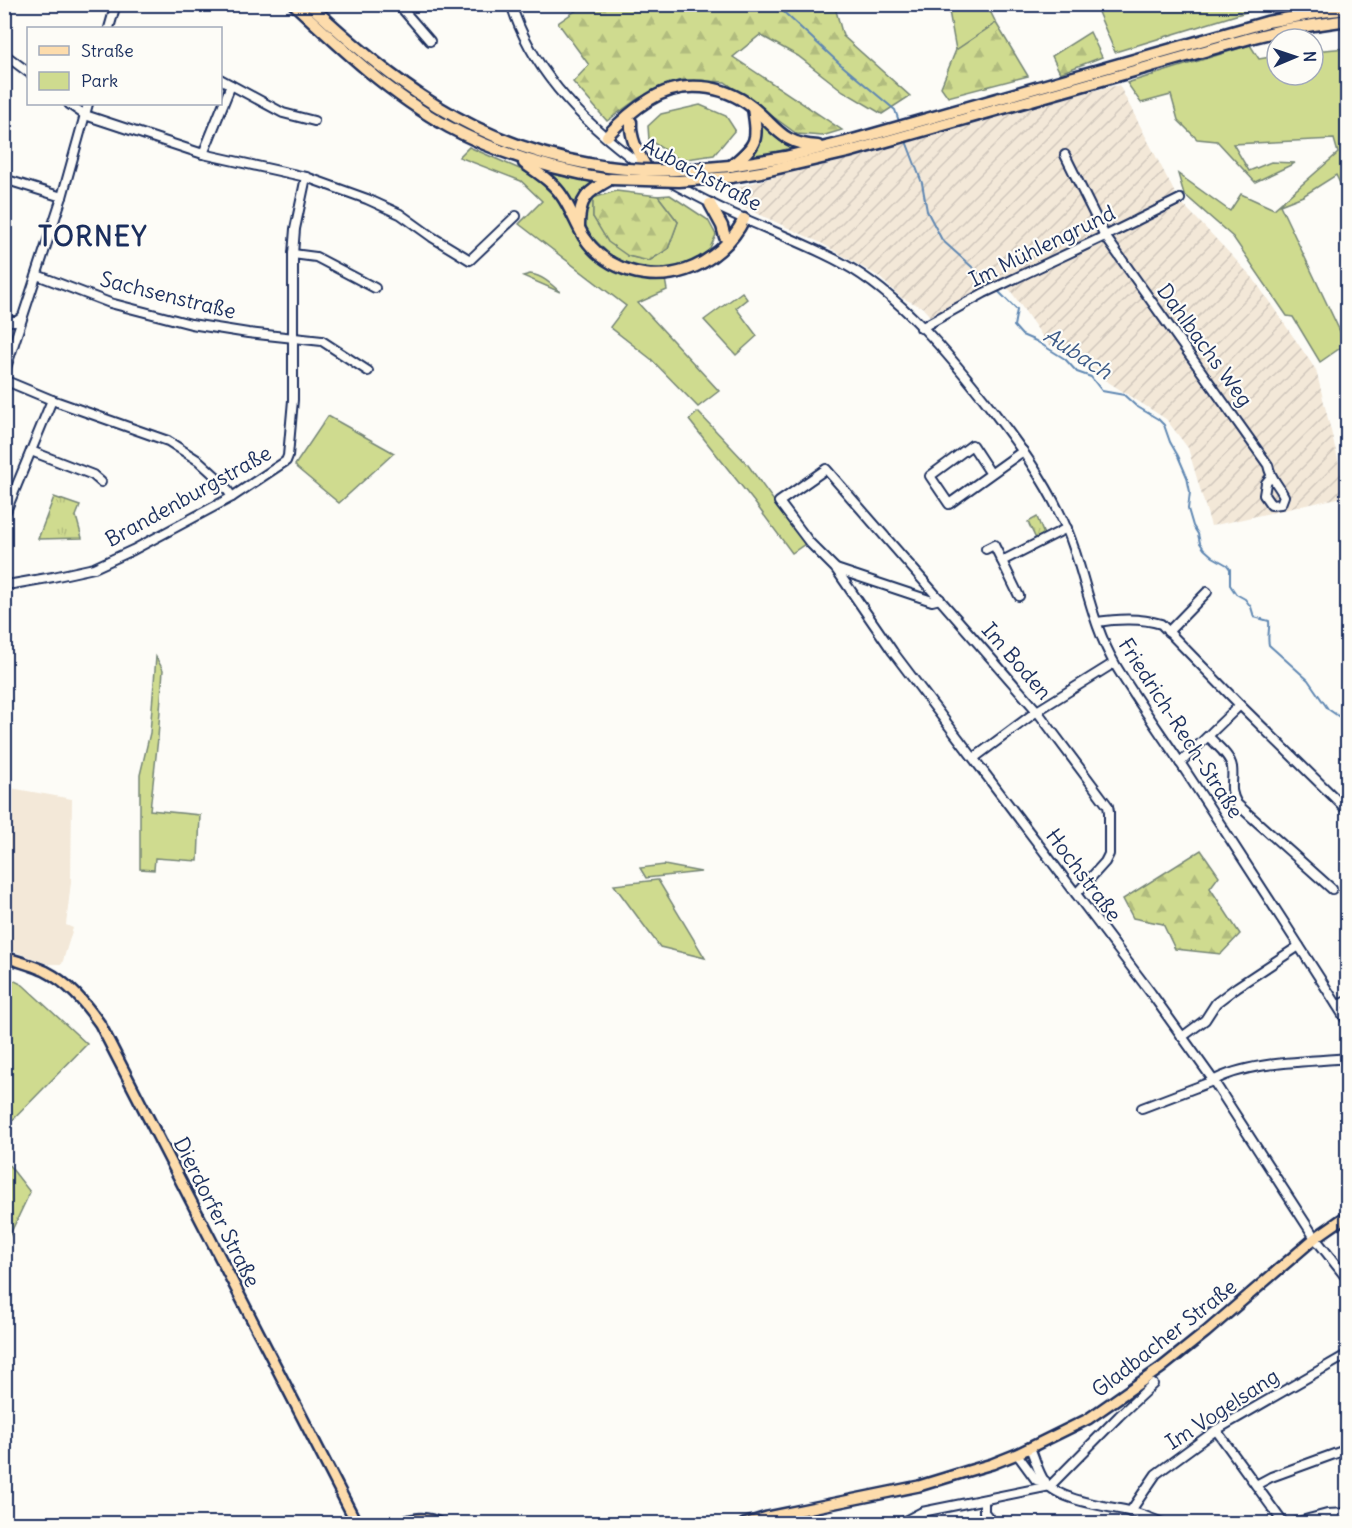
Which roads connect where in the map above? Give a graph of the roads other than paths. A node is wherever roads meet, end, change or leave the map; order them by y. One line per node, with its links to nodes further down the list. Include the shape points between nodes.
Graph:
1 (116, 4): 8 (street)
2 (294, 4): 25 (highway, via 354,59 412,103 456,130)
3 (309, 4): 29 (highway, bridge, via 382,69 453,117 501,139 562,159 626,170)
4 (398, 4): 9 (street)
5 (511, 4): 22 (street, Aubachstraße, via 516,21 549,77 572,105)
6 (1347, 9): 10 (highway, via 1267,22)
7 (1347, 20): 10 (highway)
8 (109, 27)
9 (430, 41)
10 (1186, 50): 24 (highway)
11 (4, 54): 12 (street)
12 (27, 71)
13 (222, 81): 14 (street)
14 (231, 85): 20 (street, via 283,114); 26 (street)
15 (70, 105): 19 (street)
16 (88, 105): 19 (street)
17 (639, 108): 18 (highway, via 659,94 694,86 729,93); 21 (highway); 22 (highway)
18 (753, 108): 23 (highway, via 787,139); 29 (highway, via 756,138)
19 (85, 115): 26 (street); 33 (street)
20 (314, 121)
21 (631, 122): 22 (highway, via 621,133); 28 (highway, via 634,146)
22 (607, 136): 28 (street, Aubachstraße)
23 (830, 147): 24 (highway); 29 (highway)
24 (847, 147): 29 (highway, via 761,172)
25 (509, 153): 32 (highway, via 568,172); 38 (highway, via 553,184)
26 (203, 154): 30 (street)
27 (1065, 155): 39 (street, Dahlbachs Weg)
28 (647, 169): 35 (street, Aubachstraße)
29 (731, 172): 32 (highway, bridge, via 680,181)
30 (306, 177): 36 (street, via 400,214 470,260); 41 (street, Brandenburgstraße)
31 (4, 179): 33 (street)
32 (611, 179): 38 (highway, via 587,194 579,212)
33 (62, 197): 43 (street)
34 (1180, 199): 39 (street, Im Mühlengrund)
35 (710, 204): 37 (street, Aubachstraße); 40 (highway)
36 (516, 216)
37 (744, 219): 40 (highway, via 737,220); 42 (highway, via 734,235); 47 (street, Aubachstraße, via 842,263 873,283)
38 (579, 226): 42 (highway, via 596,251 634,272 677,273)
39 (1105, 236): 47 (street, Im Mühlengrund, via 984,292); 56 (street, Dahlbachs Weg, via 1268,465)
40 (724, 237): 42 (highway)
41 (293, 254): 44 (street, via 316,257); 48 (street, Brandenburgstraße)
42 (710, 257)
43 (37, 274): 45 (street); 48 (street, Sachsenstraße, via 110,303 191,324)
44 (375, 288)
45 (23, 316): 46 (street, via 17,321); 50 (street)
46 (4, 321)
47 (921, 328): 54 (street, Friedrich-Rech-Straße, via 974,387)
48 (294, 338): 49 (street, Sachsenstraße, via 322,341); 58 (street, Brandenburgstraße, via 286,462)
49 (368, 371)
50 (4, 374)
51 (4, 380): 52 (street)
52 (52, 400): 53 (street); 58 (street, via 168,441 222,482)
53 (31, 450): 57 (street, via 93,475); 60 (street)
54 (1023, 451): 55 (street); 61 (street, Friedrich-Rech-Straße)
55 (991, 474): 55 (street, via 949,504 930,476 972,445)
56 (1270, 478)
57 (101, 482)
58 (232, 497): 65 (street, Brandenburgstraße, via 94,568)
59 (778, 501): 64 (street, Hochstraße, via 810,543); 68 (street, Im Boden, via 826,469)
60 (4, 516)
61 (1067, 528): 63 (street); 69 (street, Friedrich-Rech-Straße)
62 (986, 549): 63 (street, via 994,545)
63 (1002, 561): 67 (street)
64 (836, 568): 68 (street, via 932,601); 75 (street, Hochstraße, via 893,652)
65 (4, 584)
66 (1207, 592): 70 (street)
67 (1019, 596)
68 (940, 599): 73 (street, Im Boden)
69 (1097, 622): 70 (street, via 1152,621); 71 (street, Friedrich-Rech-Straße)
70 (1168, 632): 72 (street)
71 (1114, 663): 73 (street); 76 (street, Friedrich-Rech-Straße)
72 (1240, 705): 74 (street); 77 (street)
73 (1037, 711): 75 (street); 79 (street, Im Boden, via 1108,806 1108,854)
74 (1209, 737): 76 (street); 78 (street, via 1232,765 1231,786 1237,804)
75 (974, 758): 79 (street, Hochstraße)
76 (1180, 763): 80 (street, Friedrich-Rech-Straße)
77 (1347, 811)
78 (1332, 889)
79 (1076, 894): 85 (street, Hochstraße)
80 (1299, 946): 83 (street, Friedrich-Rech-Straße); 85 (street, via 1216,1003 1205,1020)
81 (4, 957): 104 (main road, Dierdorfer Straße, via 46,972 67,986 100,1024)
82 (1347, 1001): 83 (street)
83 (1337, 1005): 84 (street, Friedrich-Rech-Straße)
84 (1347, 1023)
85 (1182, 1037): 87 (street, Hochstraße)
86 (1347, 1058): 87 (street, via 1265,1066 1223,1075)
87 (1214, 1081): 88 (street); 90 (street, Hochstraße)
88 (1142, 1108)
89 (1347, 1215): 90 (main road, Gladbacher Straße)
90 (1315, 1238): 91 (street, Hochstraße); 95 (main road, Gladbacher Straße, via 1161,1368 1088,1419)
91 (1347, 1280)
92 (1347, 1354): 94 (street, Im Vogelsang)
93 (1153, 1384): 98 (street, Gladbacher Straße)
94 (1216, 1430): 99 (street); 101 (street, Im Vogelsang, via 1156,1474)
95 (1030, 1448): 97 (main road, Gladbacher Straße); 98 (street)
96 (1347, 1449): 99 (street)
97 (1017, 1454): 98 (street, via 1036,1480); 106 (main road, Gladbacher Straße, via 919,1486)
98 (1047, 1484): 100 (street); 101 (street, via 1064,1496)
99 (1256, 1485): 110 (street)
100 (984, 1500): 107 (street, via 922,1512); 108 (street, via 984,1512)
101 (1130, 1512): 109 (street)
102 (1347, 1513): 111 (street)
103 (404, 1523): 105 (main road, via 428,1518)
104 (357, 1524)
105 (441, 1524)
106 (744, 1524)
107 (899, 1524)
108 (994, 1524)
109 (1165, 1524)
110 (1284, 1524)
111 (1290, 1524)

